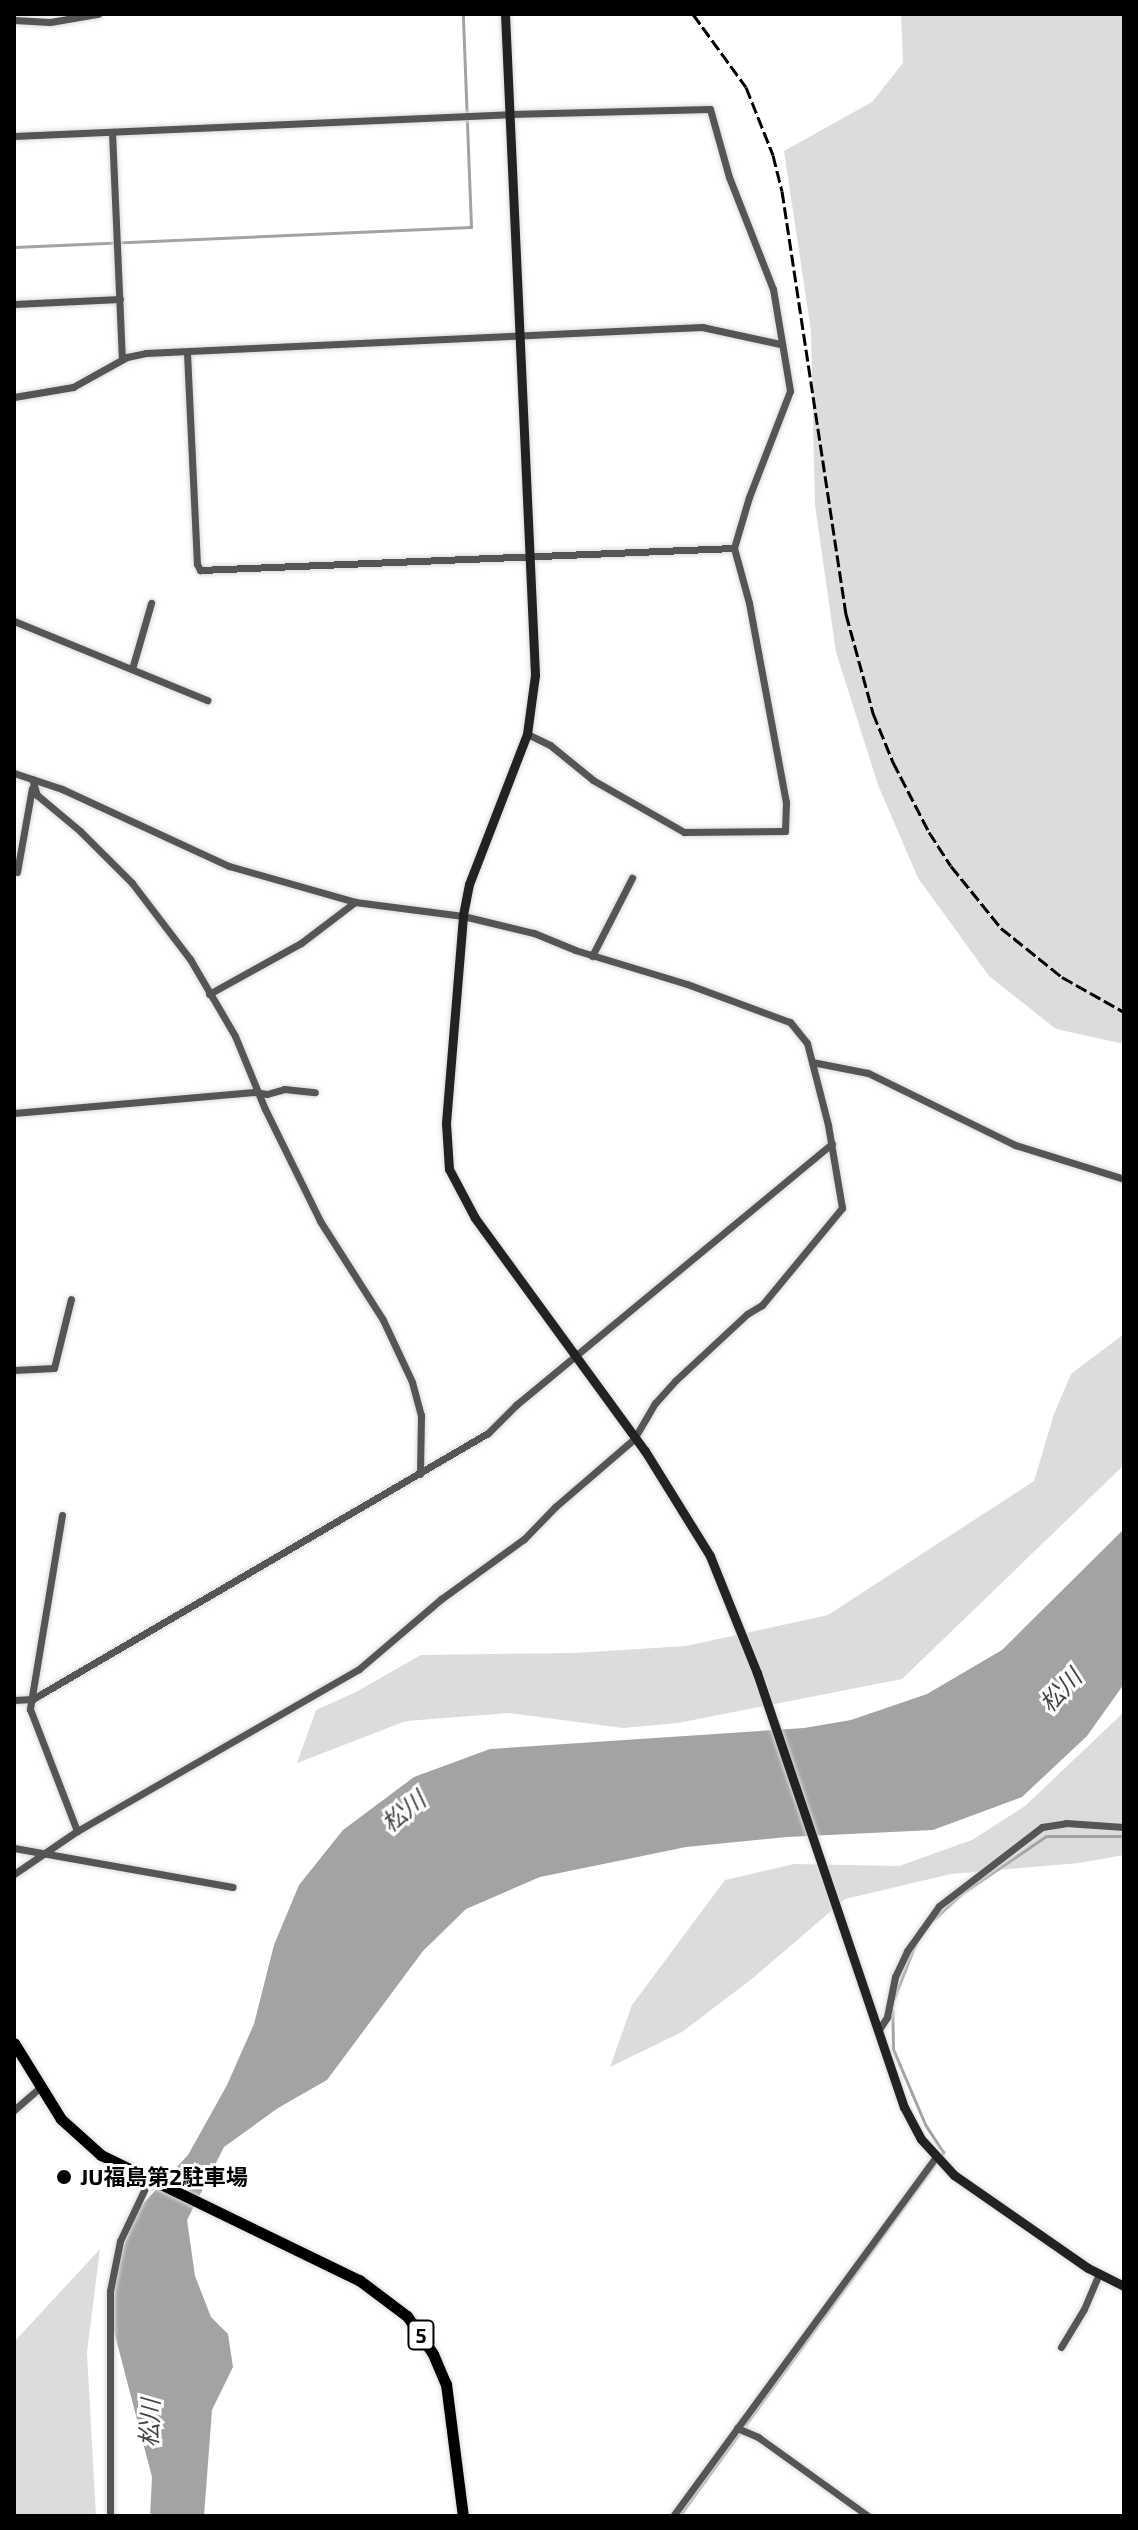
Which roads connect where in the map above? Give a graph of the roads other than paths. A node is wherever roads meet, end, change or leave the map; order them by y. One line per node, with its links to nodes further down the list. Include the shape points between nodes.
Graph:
1 (98, 14): 3 (street, via 50,22)
2 (505, 14): 4 (street)
3 (14, 20)
4 (510, 114): 5 (street); 9 (street); 10 (street, via 710,109 729,177 773,289)
5 (112, 132): 6 (street); 7 (street)
6 (14, 136)
7 (120, 299): 8 (street); 12 (street)
8 (14, 304)
9 (520, 337): 10 (street, via 713,327); 11 (street); 15 (street)
10 (780, 344): 14 (street, via 790,394)
11 (187, 353): 12 (street); 15 (street, via 199,569)
12 (122, 359): 13 (street, via 73,387)
13 (14, 397)
14 (734, 548): 15 (street); 20 (street, via 786,802 784,832 684,832 593,780 550,745)
15 (528, 557): 20 (street, via 535,675)
16 (151, 603): 18 (street)
17 (14, 621): 18 (street)
18 (132, 669): 19 (street)
19 (207, 700)
20 (527, 734): 26 (street, via 469,884)
21 (14, 773): 22 (street)
22 (32, 782): 23 (street); 25 (street, via 229,866); 28 (street, via 37,795 132,883 190,959)
23 (17, 872)
24 (632, 878): 27 (street)
25 (355, 902): 26 (street); 28 (street, via 301,943)
26 (463, 916): 27 (street, via 534,933); 36 (street, via 446,1123 449,1169 475,1218)
27 (592, 956): 29 (street, via 790,1022 804,1036)
28 (209, 994): 31 (street, via 235,1036)
29 (812, 1062): 33 (street); 34 (street, via 883,1079 1015,1145)
30 (315, 1092): 31 (street)
31 (258, 1094): 32 (street); 39 (street, via 320,1221 383,1320 412,1382 421,1415)
32 (14, 1113)
33 (832, 1144): 36 (street); 38 (street, via 842,1208 762,1305 655,1403)
34 (1124, 1179)
35 (71, 1299): 37 (street, via 54,1368)
36 (576, 1356): 38 (street); 39 (street, via 488,1433)
37 (14, 1370)
38 (635, 1438): 44 (street, via 529,1534 441,1599 369,1662); 49 (street, via 710,1556 736,1615)
39 (420, 1474): 41 (street)
40 (62, 1515): 41 (street)
41 (30, 1699): 42 (street); 44 (street)
42 (14, 1700)
43 (1124, 1827): 49 (street, via 1042,1827 939,1906 907,1951)
44 (77, 1831): 46 (street)
45 (14, 1848): 46 (street)
46 (41, 1852): 47 (street); 48 (street)
47 (14, 1874)
48 (233, 1887)
49 (878, 2031): 53 (street, via 904,2107)
50 (14, 2043): 51 (main road, 5)
51 (39, 2088): 52 (street); 54 (main road, 5, via 87,2144)
52 (14, 2110)
53 (935, 2158): 55 (street); 58 (street)
54 (149, 2180): 59 (street, via 120,2241 110,2291); 60 (main road, 5, via 367,2284 416,2327 446,2384)
55 (1099, 2274): 56 (street); 57 (street)
56 (1124, 2286)
57 (1061, 2347)
58 (737, 2428): 61 (street); 62 (street, via 758,2437)
59 (110, 2516)
60 (463, 2516)
61 (673, 2516)
62 (868, 2516)

